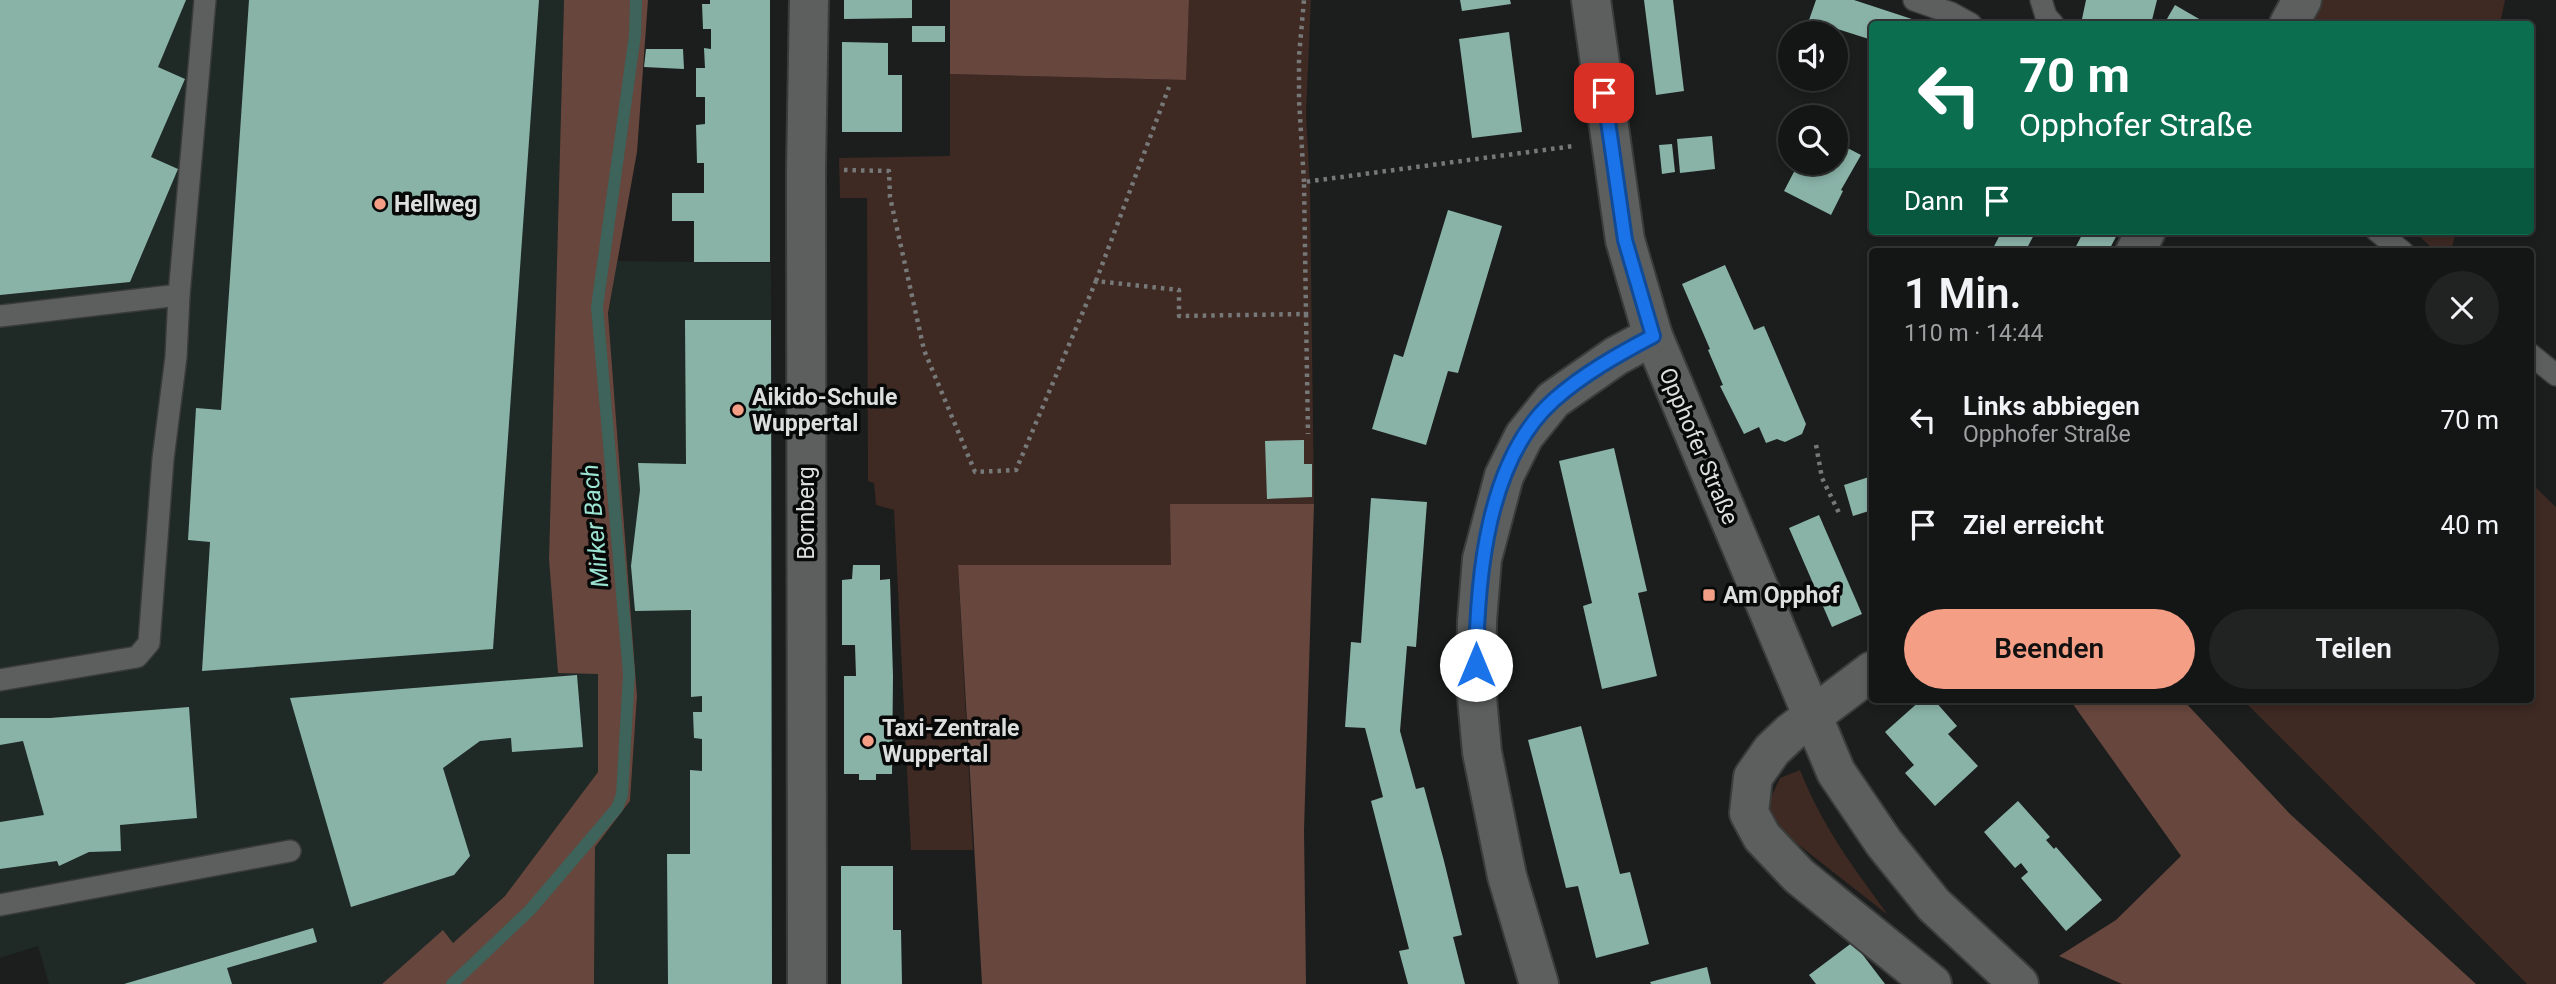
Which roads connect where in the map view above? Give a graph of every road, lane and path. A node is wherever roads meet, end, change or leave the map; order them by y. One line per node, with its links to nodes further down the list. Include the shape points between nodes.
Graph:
1 (205, 0): 18 (lane)
2 (809, 0): 32 (street, Bornberg)
3 (1304, 0): 14 (path, via 1299,100)
4 (1591, 0): 21 (street, Opphofer Straße, via 1625,240)
5 (1914, 0): 8 (lane)
6 (2040, 0): 9 (lane)
7 (2302, 0): 10 (street)
8 (1966, 21)
9 (2050, 21)
10 (2292, 21)
11 (1169, 87): 17 (path)
12 (1570, 146): 14 (path)
13 (889, 171): 17 (path, via 890,197 924,350 975,472 1016,470)
14 (1304, 182): 19 (path)
15 (2382, 235): 16 (lane)
16 (2398, 248)
17 (1096, 281): 19 (path, via 1179,290 1179,316)
18 (180, 295): 20 (lane); 28 (lane, via 149,643 137,657)
19 (1306, 314): 24 (path)
20 (0, 316)
21 (1653, 336): 29 (street, Opphofer Straße); 33 (street, via 1553,400 1524,436 1504,476 1482,559 1476,687 1482,752 1507,876)
22 (2534, 357): 23 (lane)
23 (2556, 374)
24 (1308, 434)
25 (1815, 445): 26 (path, via 1822,478)
26 (1840, 515)
27 (1869, 673): 29 (street)
28 (0, 680)
29 (1812, 716): 34 (street, via 1772,750 1753,777 1748,813 1762,837 1800,877); 35 (street, Opphofer Straße, via 1836,772 1884,842 1934,905)
30 (290, 851): 31 (lane)
31 (0, 905)
32 (807, 984)
33 (1539, 984)
34 (1932, 984)
35 (2019, 984)

